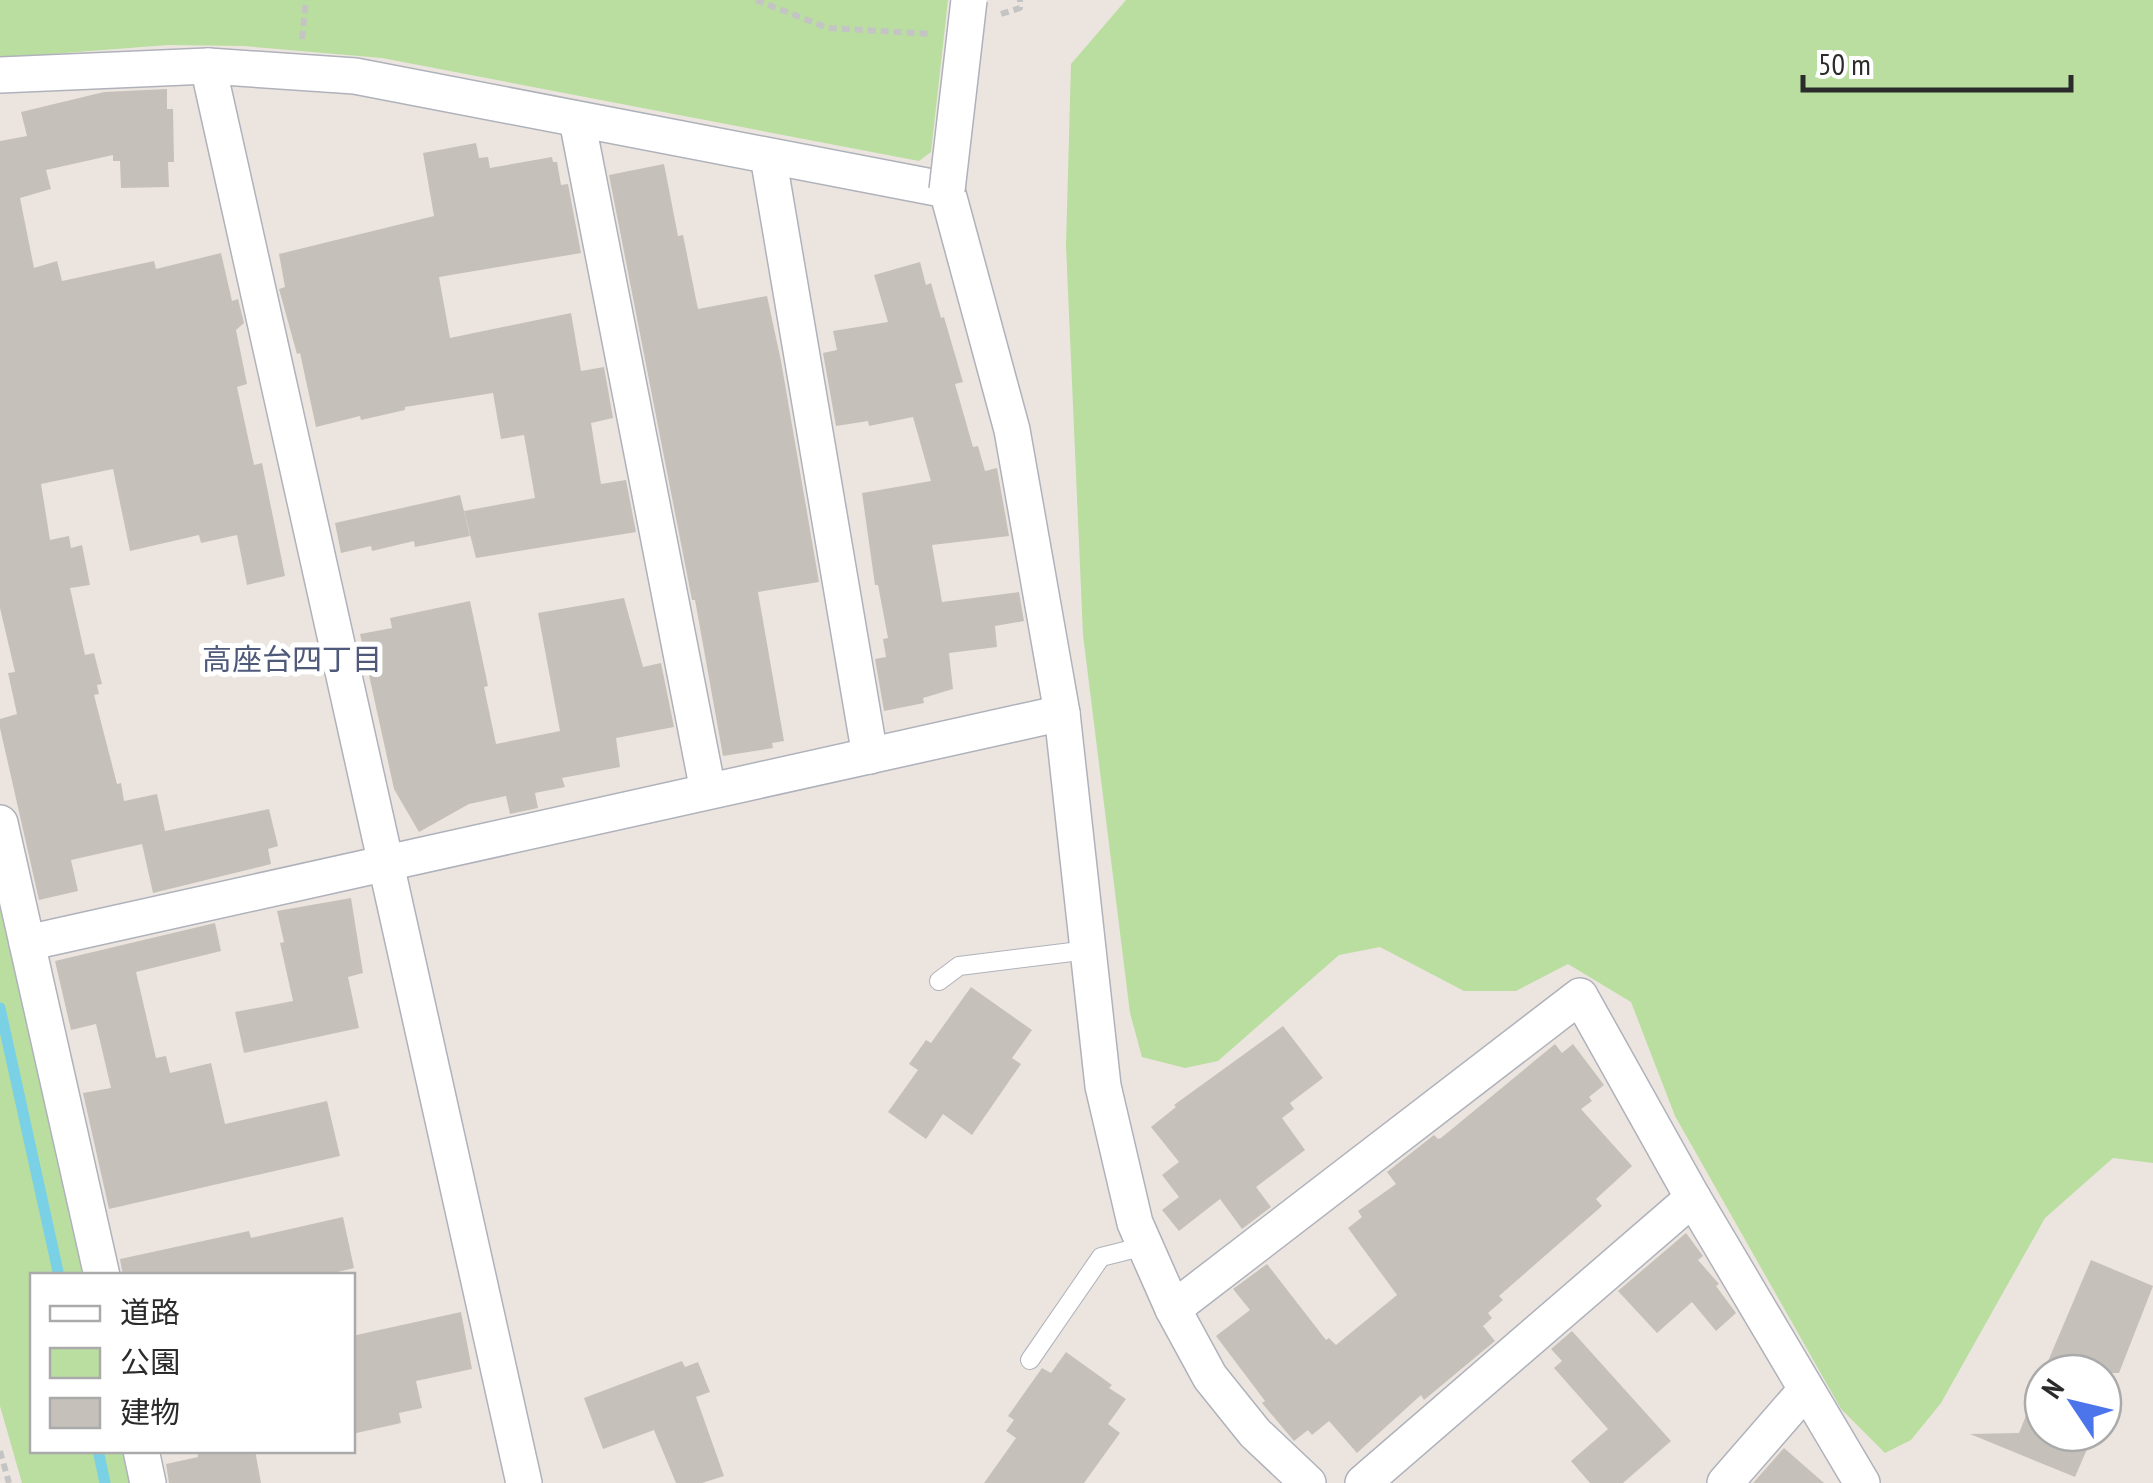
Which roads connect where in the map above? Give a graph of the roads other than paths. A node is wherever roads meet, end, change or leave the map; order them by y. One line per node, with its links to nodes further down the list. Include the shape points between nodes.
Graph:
1 (977, 9): 6 (street, bridge)
2 (208, 66): 3 (street); 4 (street, via 355,76); 11 (street)
3 (0, 76)
4 (577, 120): 5 (street); 9 (street)
5 (768, 156): 6 (street); 8 (street)
6 (947, 190): 7 (street, via 1012,430)
7 (1062, 713): 8 (street); 13 (street)
8 (870, 756): 9 (street)
9 (708, 791): 11 (street)
10 (0, 824): 12 (street)
11 (384, 864): 12 (street); 23 (street)
12 (28, 943): 17 (street)
13 (1088, 950): 14 (lane, via 959,966); 16 (street, via 1103,1086)
14 (939, 981)
15 (1693, 1198): 18 (street, via 1580,996); 20 (street); 25 (street)
16 (1145, 1246): 18 (street); 19 (lane, via 1101,1257)
17 (101, 1273)
18 (1173, 1309): 24 (street, via 1210,1378)
19 (1030, 1360)
20 (1805, 1391): 26 (street); 27 (street)
21 (142, 1453): 22 (street)
22 (148, 1483)
23 (524, 1483)
24 (1308, 1483)
25 (1364, 1483)
26 (1725, 1483)
27 (1862, 1483)

